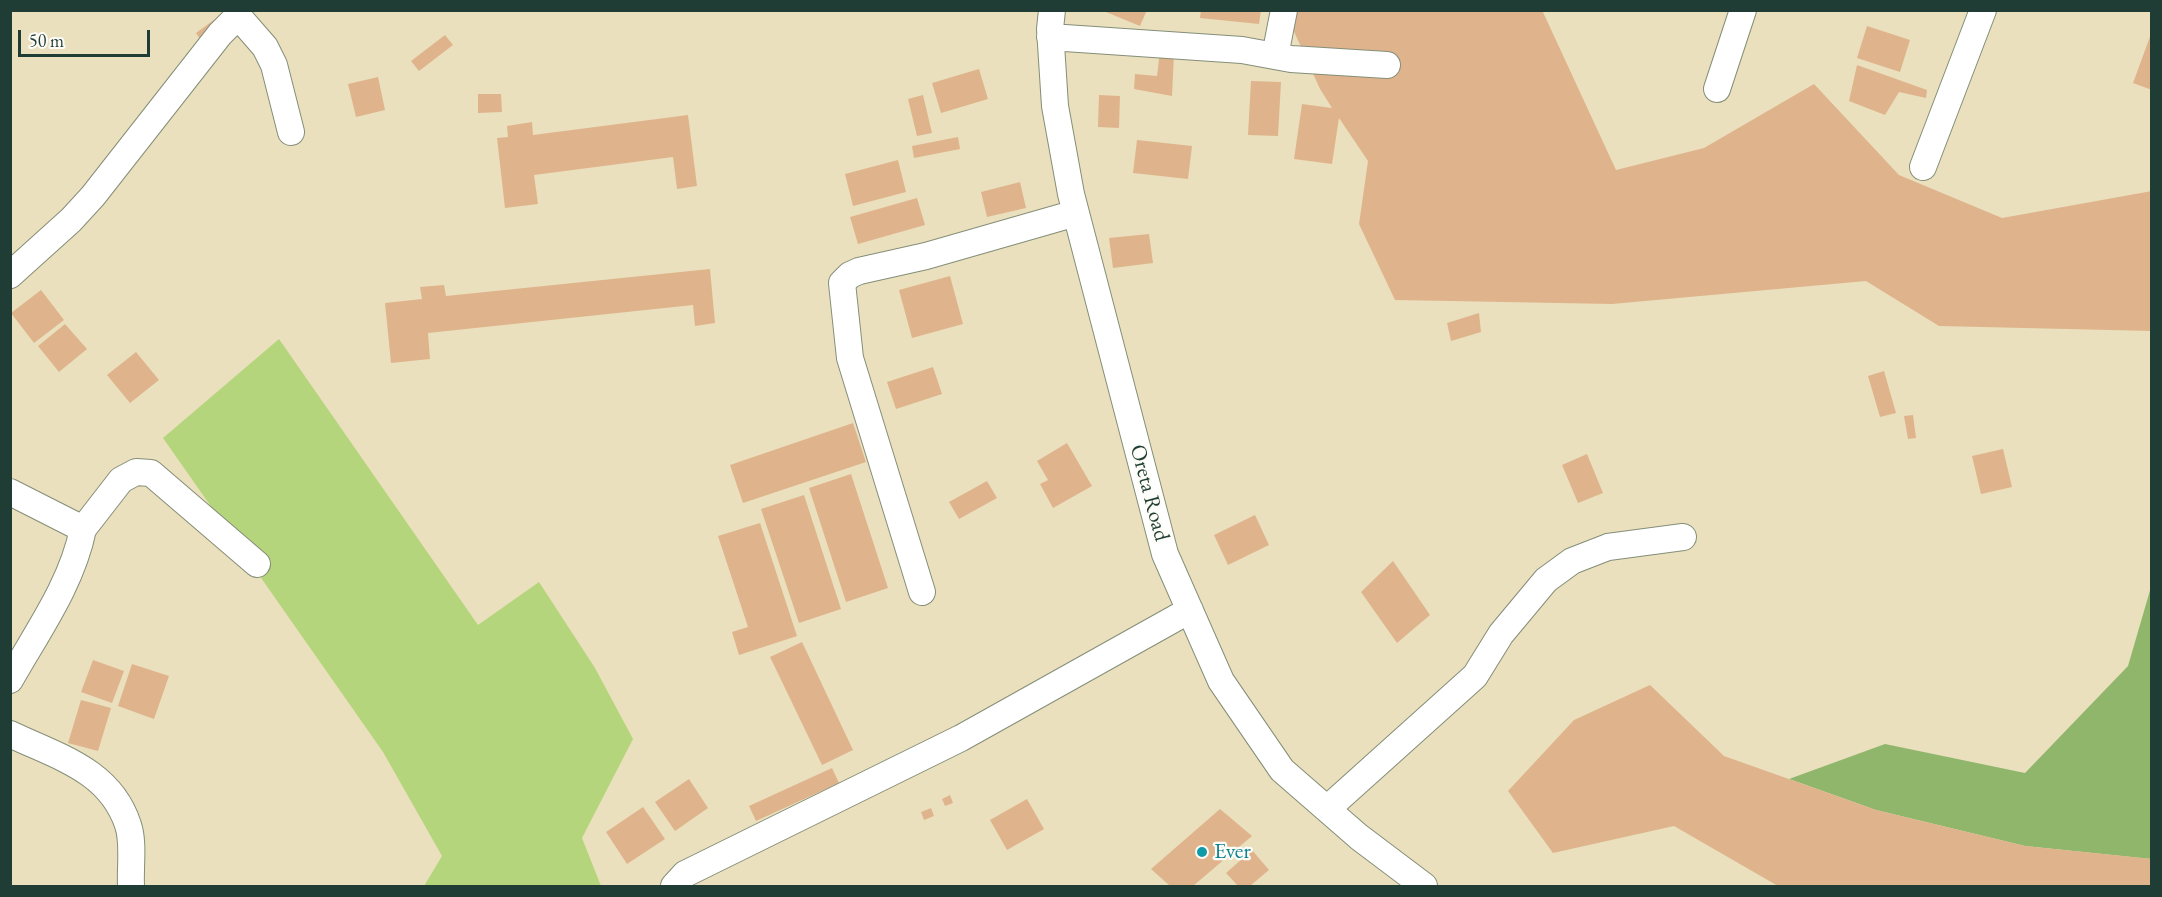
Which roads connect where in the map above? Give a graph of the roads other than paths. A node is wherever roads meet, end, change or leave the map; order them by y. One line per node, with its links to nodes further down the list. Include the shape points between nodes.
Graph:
1 (1052, 10): 6 (street, Oreta Road)
2 (1284, 10): 7 (street)
3 (1743, 10): 9 (street)
4 (1983, 10): 11 (street)
5 (237, 13): 10 (street, via 265,47 274,65); 13 (street, via 93,196)
6 (1050, 37): 7 (street, via 1242,50); 12 (street, Oreta Road, via 1055,106)
7 (1275, 56): 8 (street)
8 (1387, 65)
9 (1717, 89)
10 (291, 132)
11 (1923, 167)
12 (1076, 213): 18 (street, via 859,271 842,283 850,357); 19 (street, Oreta Road, via 1165,554)
13 (10, 275)
14 (10, 492): 15 (street)
15 (83, 529): 17 (street, via 121,480 136,472 151,473); 20 (street, via 66,580)
16 (1683, 537): 22 (street, via 1608,547 1572,561 1546,580 1501,634 1475,676)
17 (257, 564)
18 (922, 592)
19 (1190, 610): 22 (street, Oreta Road, via 1221,681 1251,725 1282,770); 25 (street, via 960,738 685,874)
20 (10, 680)
21 (10, 734): 24 (street, via 95,775 114,796 129,826)
22 (1327, 809): 23 (street, Oreta Road)
23 (1413, 883)
24 (131, 885)
25 (674, 886)

